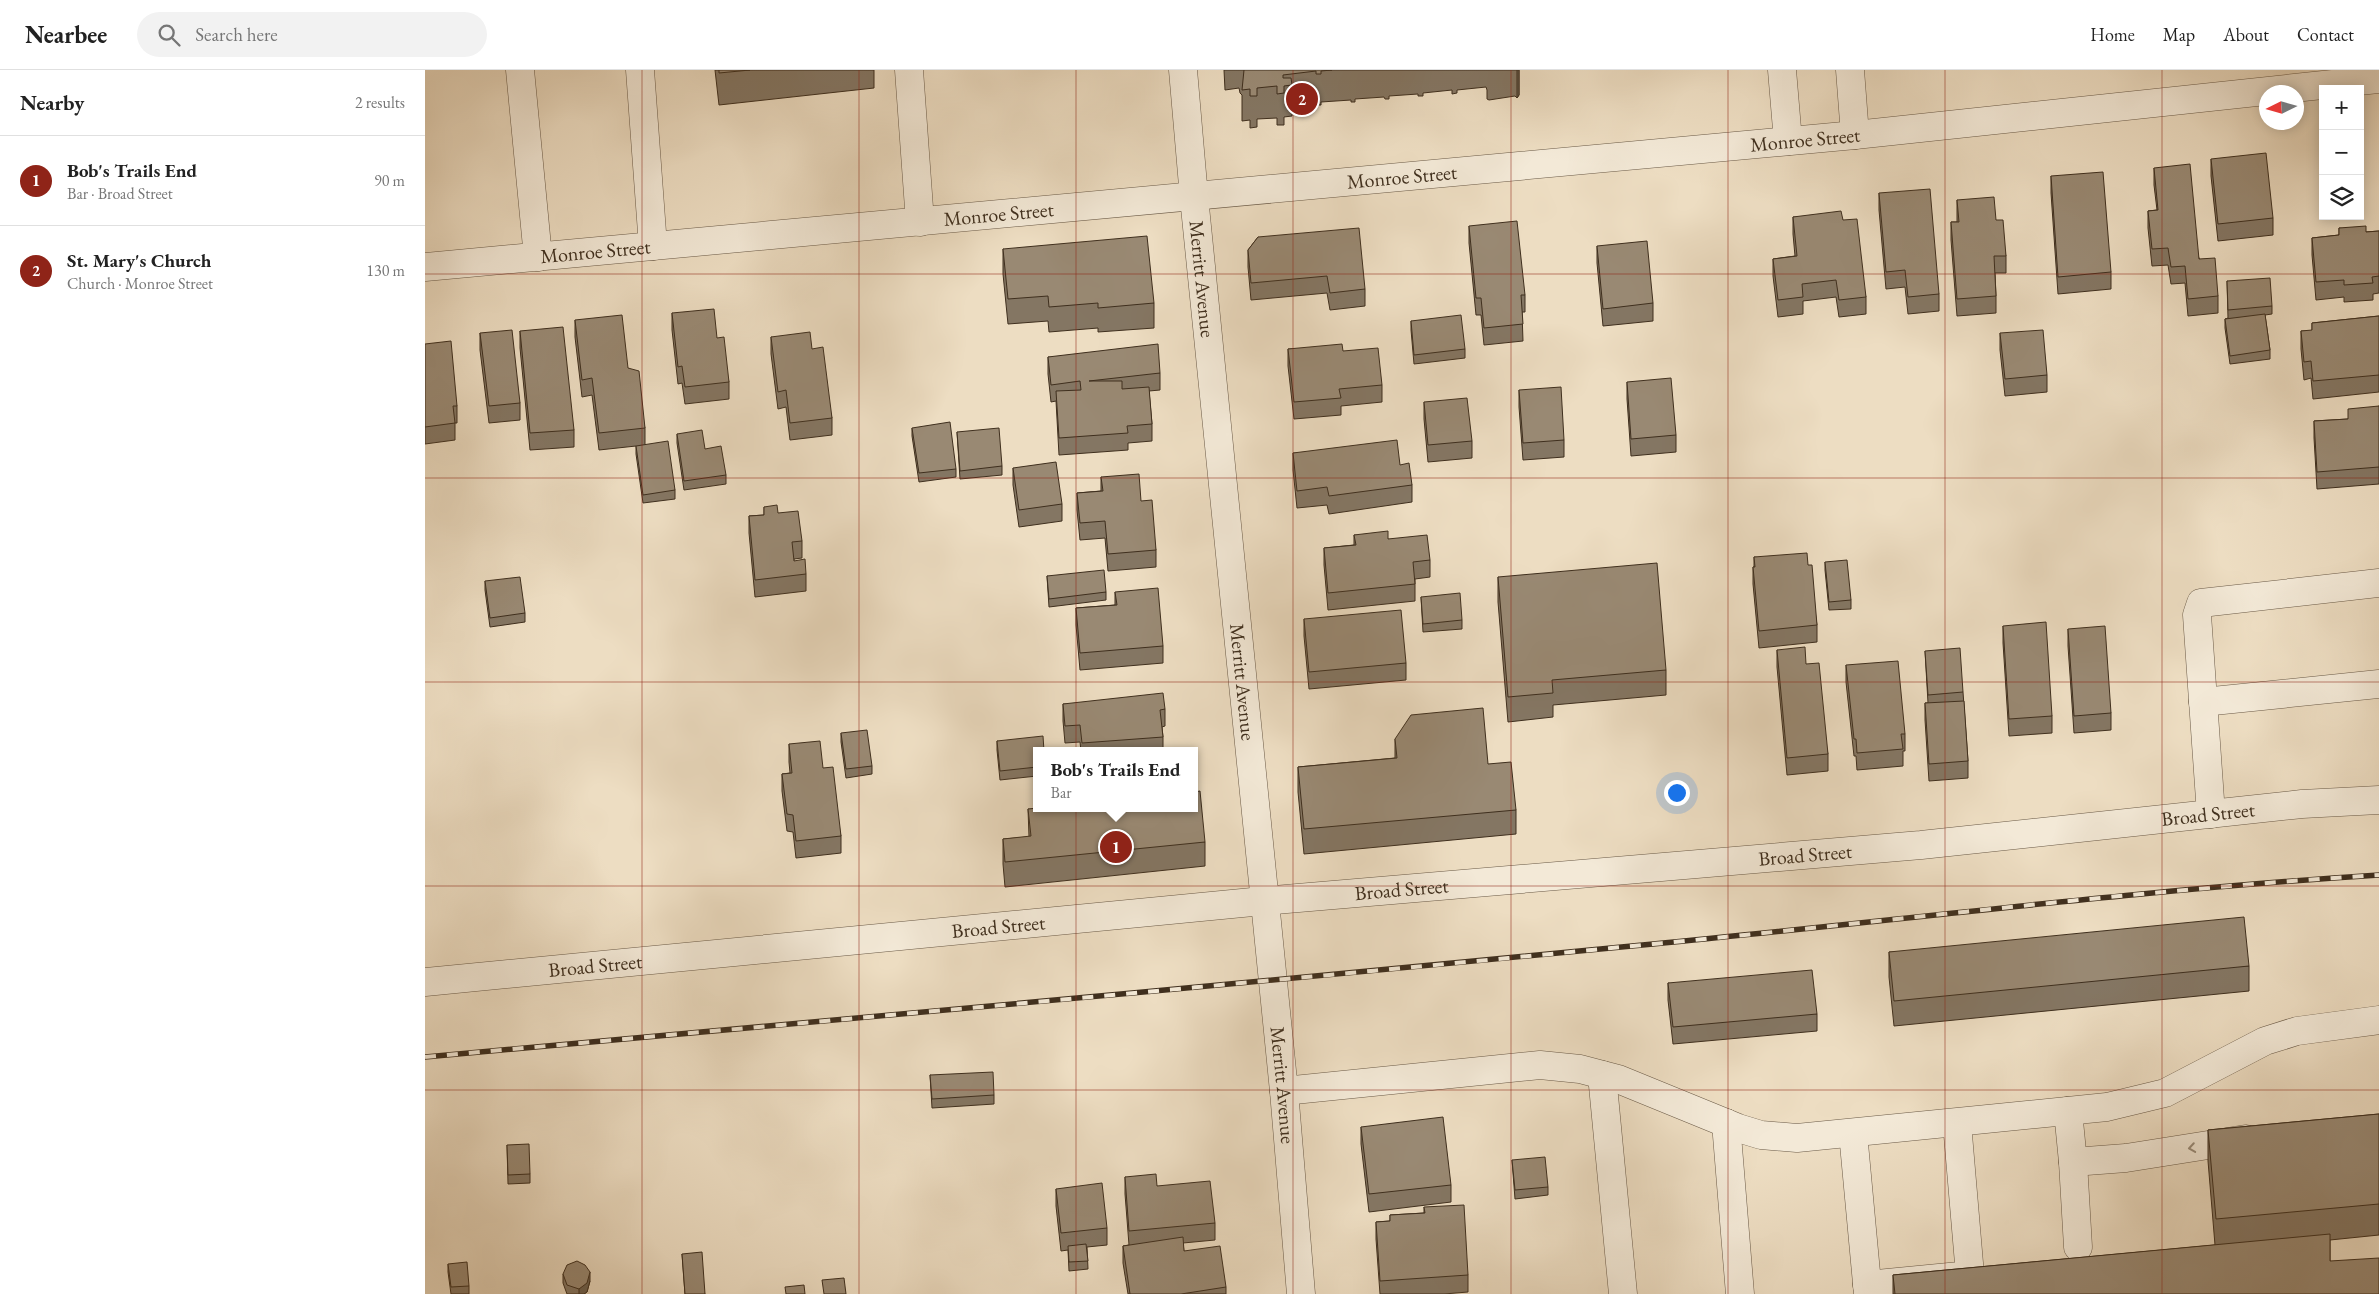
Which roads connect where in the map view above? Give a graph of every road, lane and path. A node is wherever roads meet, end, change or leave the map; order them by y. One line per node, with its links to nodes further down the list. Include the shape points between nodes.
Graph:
1 (520, 70): 13 (street)
2 (640, 70): 12 (street)
3 (909, 70): 11 (street)
4 (1183, 70): 10 (street, Merritt Avenue)
5 (1782, 70): 9 (street)
6 (1851, 70): 8 (street)
7 (2379, 79): 8 (street, Monroe Street)
8 (1855, 135): 9 (street, Monroe Street)
9 (1788, 141): 10 (street, Monroe Street)
10 (1193, 196): 11 (street, Monroe Street); 20 (street, Merritt Avenue)
11 (919, 222): 12 (street, Monroe Street)
12 (653, 246): 13 (street, Monroe Street)
13 (538, 257): 14 (street, Monroe Street)
14 (425, 267)
15 (2379, 583): 17 (street, via 2201,603 2197,615)
16 (2379, 684): 17 (street)
17 (2203, 702): 19 (street)
18 (2379, 800): 19 (street, Broad Street)
19 (2211, 814): 20 (street, Broad Street, via 1921,845)
20 (1263, 901): 21 (street, Broad Street); 24 (street, Merritt Avenue)
21 (425, 982)
22 (2379, 1020): 25 (street, via 2297,1031 2265,1041 2165,1093 2107,1107)
23 (1602, 1075): 24 (street, via 1540,1065); 26 (street); 34 (street)
24 (1284, 1091): 33 (street, Merritt Avenue)
25 (2068, 1111): 27 (street); 30 (street)
26 (1726, 1123): 28 (street, via 1761,1135 1797,1138); 35 (street)
27 (1957, 1123): 28 (street); 32 (street, via 1971,1275)
28 (1853, 1133): 32 (street)
29 (2274, 1135): 30 (street, one-way to 30, via 2126,1158)
30 (2073, 1162): 31 (street)
31 (2078, 1247)
32 (1868, 1290)
33 (1301, 1294)
34 (1623, 1294)
35 (1740, 1294)

